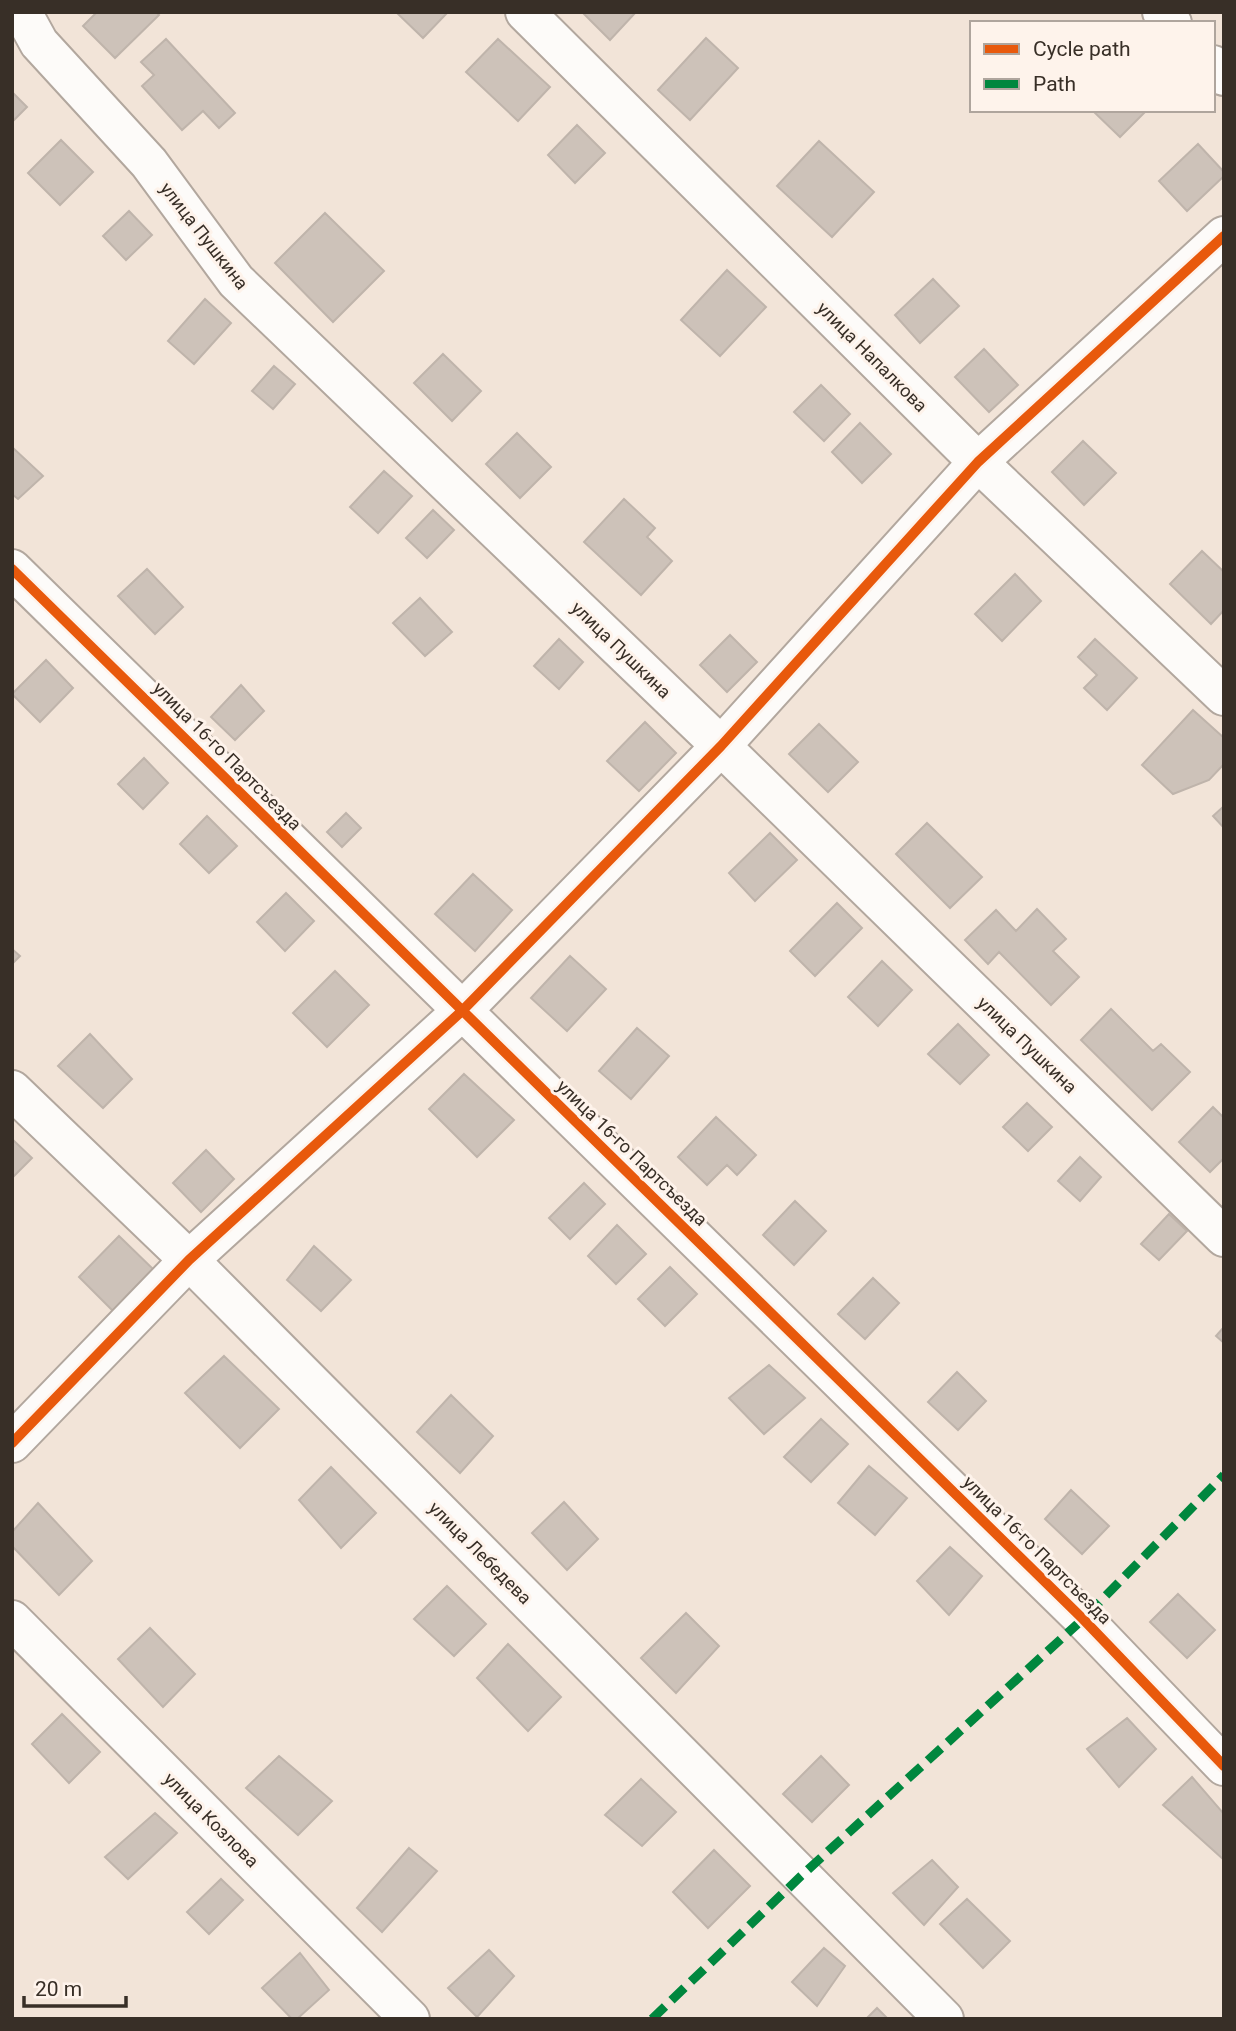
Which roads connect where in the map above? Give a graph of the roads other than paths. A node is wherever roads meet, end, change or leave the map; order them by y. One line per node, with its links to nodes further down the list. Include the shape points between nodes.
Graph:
1 (525, 12): 4 (street, улица Напалкова)
2 (30, 28): 7 (street, улица Пушкина, via 149,163 236,281)
3 (1224, 236): 4 (street)
4 (978, 462): 6 (street, улица Напалкова); 7 (street)
5 (12, 569): 8 (street, улица 16-го Партсъезда)
6 (1224, 696)
7 (721, 746): 8 (street); 10 (street, улица Пушкина)
8 (462, 1012): 11 (street); 14 (street, улица 16-го Партсъезда, via 1083,1619)
9 (12, 1090): 11 (street, улица Лебедева)
10 (1224, 1237)
11 (189, 1260): 12 (street); 16 (street, улица Лебедева)
12 (12, 1443)
13 (12, 1620): 15 (street, улица Козлова)
14 (1224, 1766)
15 (410, 2019)
16 (944, 2019)

